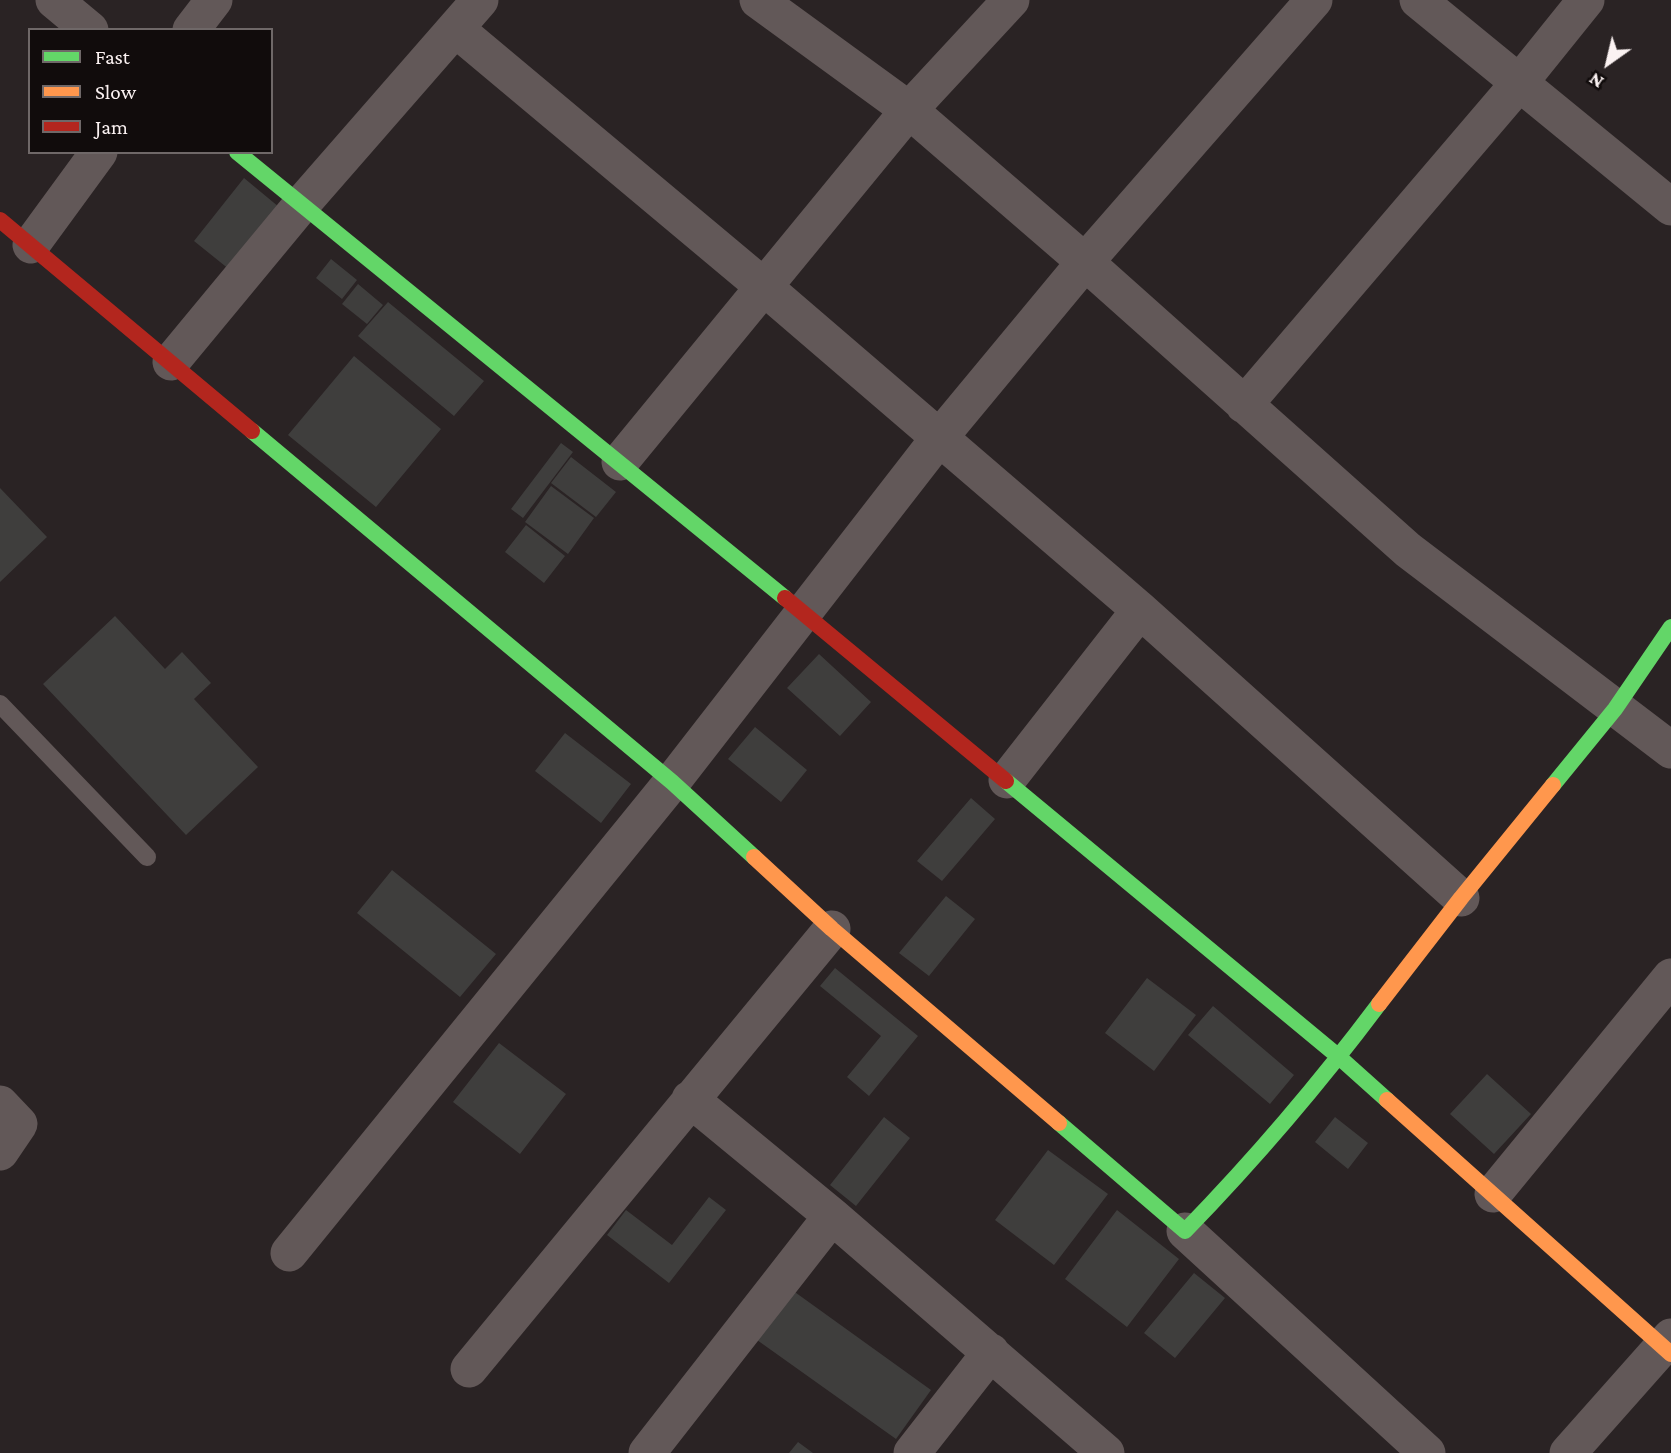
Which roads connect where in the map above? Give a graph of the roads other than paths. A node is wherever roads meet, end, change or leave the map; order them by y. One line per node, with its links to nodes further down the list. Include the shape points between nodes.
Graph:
1 (54, 0): 9 (street)
2 (214, 0): 10 (street)
3 (480, 0): 11 (street)
4 (758, 0): 13 (street)
5 (1012, 0): 13 (street)
6 (1314, 0): 20 (street)
7 (1418, 0): 12 (street)
8 (1586, 0): 12 (street)
9 (88, 28)
10 (193, 28)
11 (457, 30): 16 (street); 21 (street)
12 (1521, 82): 17 (street); 23 (street)
13 (909, 110): 20 (street); 21 (street)
14 (98, 154): 19 (street)
15 (239, 154): 16 (street)
16 (301, 205): 22 (street); 25 (street)
17 (1671, 207)
18 (0, 220): 19 (street)
19 (30, 245): 22 (street)
20 (1085, 262): 23 (street); 24 (street)
21 (764, 287): 24 (street); 25 (street)
22 (171, 362): 33 (street)
23 (1244, 405): 30 (street, via 1408,550)
24 (939, 438): 26 (street); 27 (street)
25 (620, 462): 27 (street)
26 (1140, 610): 32 (street); 35 (street)
27 (803, 612): 32 (street); 33 (street)
28 (1671, 627): 30 (street)
29 (0, 704): 34 (lane)
30 (1615, 709): 31 (street); 35 (street)
31 (1671, 750)
32 (1007, 780): 38 (street)
33 (672, 782): 36 (street); 45 (street)
34 (147, 857)
35 (1461, 898): 38 (street)
36 (832, 929): 39 (street); 44 (street)
37 (1671, 977): 42 (street)
38 (1339, 1057): 42 (street); 44 (street, via 1248,1166)
39 (690, 1099): 43 (street); 48 (street)
40 (0, 1104): 41 (street, via 19,1124)
41 (0, 1152)
42 (1493, 1195): 46 (street)
43 (832, 1216): 47 (street); 49 (street)
44 (1185, 1231): 52 (street)
45 (289, 1253)
46 (1668, 1346): 53 (street)
47 (991, 1352): 50 (street); 51 (street)
48 (469, 1369)
49 (647, 1453)
50 (912, 1453)
51 (1106, 1453)
52 (1427, 1453)
53 (1568, 1453)

